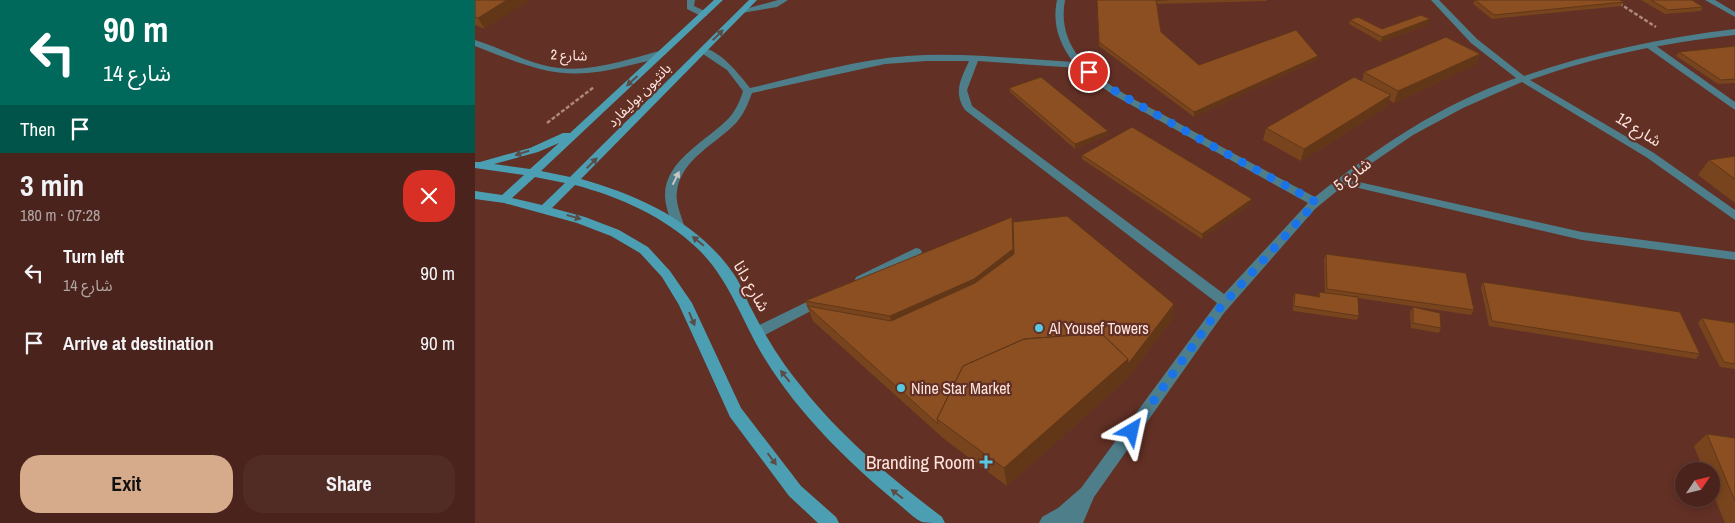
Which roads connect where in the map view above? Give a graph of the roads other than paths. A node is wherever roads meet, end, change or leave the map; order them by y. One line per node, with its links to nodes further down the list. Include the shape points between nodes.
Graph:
1 (691, 0): 9 (street, via 690,7)
2 (719, 0): 9 (street, بانثيون بوليفارد)
3 (753, 0): 8 (street, بانثيون بوليفارد)
4 (785, 0): 8 (street)
5 (1061, 0): 17 (street, via 1060,26 1067,46)
6 (1435, 0): 18 (street, شارع 12, via 1473,41)
7 (1709, 0): 10 (street)
8 (742, 11): 14 (street, بانثيون بوليفارد, one-way to 8)
9 (704, 14): 15 (street, بانثيون بوليفارد)
10 (1735, 15)
11 (1735, 32): 13 (street, شارع 5)
12 (475, 43): 15 (street, شارع 2, via 551,70 570,72 613,67)
13 (1649, 45): 18 (street, شارع 5, via 1583,58); 20 (street)
14 (703, 50): 19 (street, via 731,68); 24 (street, بانثيون بوليفارد, one-way to 14)
15 (663, 53): 21 (street, بانثيون بوليفارد, one-way to 21)
16 (974, 60): 17 (street); 19 (street, via 925,58 884,62); 34 (street, via 961,92 969,108)
17 (1081, 65): 28 (street, via 1118,93)
18 (1521, 78): 25 (street, شارع 5, via 1436,116 1393,142); 30 (street, شارع 12, via 1650,155)
19 (748, 91): 31 (street, one-way to 19, via 671,192 674,178 683,165 740,113)
20 (1735, 107)
21 (582, 126): 22 (street, one-way to 22, via 533,150); 23 (street, بانثيون بوليفارد)
22 (475, 165): 23 (street, شارع دانا)
23 (533, 172): 24 (street, شارع دانا); 27 (street, بانثيون بوليفارد)
24 (575, 181): 29 (street, بانثيون بوليفارد); 31 (street, شارع دانا, via 638,203)
25 (1341, 181): 28 (street, شارع 5); 33 (street, via 1582,236)
26 (475, 195): 27 (street)
27 (504, 199): 29 (street)
28 (1316, 202): 34 (street, شارع 5)
29 (545, 209): 37 (street, one-way to 37, via 615,234 643,250 667,274 685,303 735,412 795,491)
30 (1735, 216)
31 (678, 225): 35 (street, شارع دانا, one-way to 31, via 729,276 706,248)
32 (916, 252): 35 (street)
33 (1735, 256)
34 (1225, 302): 36 (street, شارع 5)
35 (758, 332): 38 (street, شارع دانا, one-way to 35, via 887,486 824,425 777,366)
36 (1088, 492): 39 (street, شارع 5, via 1064,514); 40 (street, شارع 5)
37 (830, 523)
38 (936, 523)
39 (1048, 523)
40 (1074, 523)

